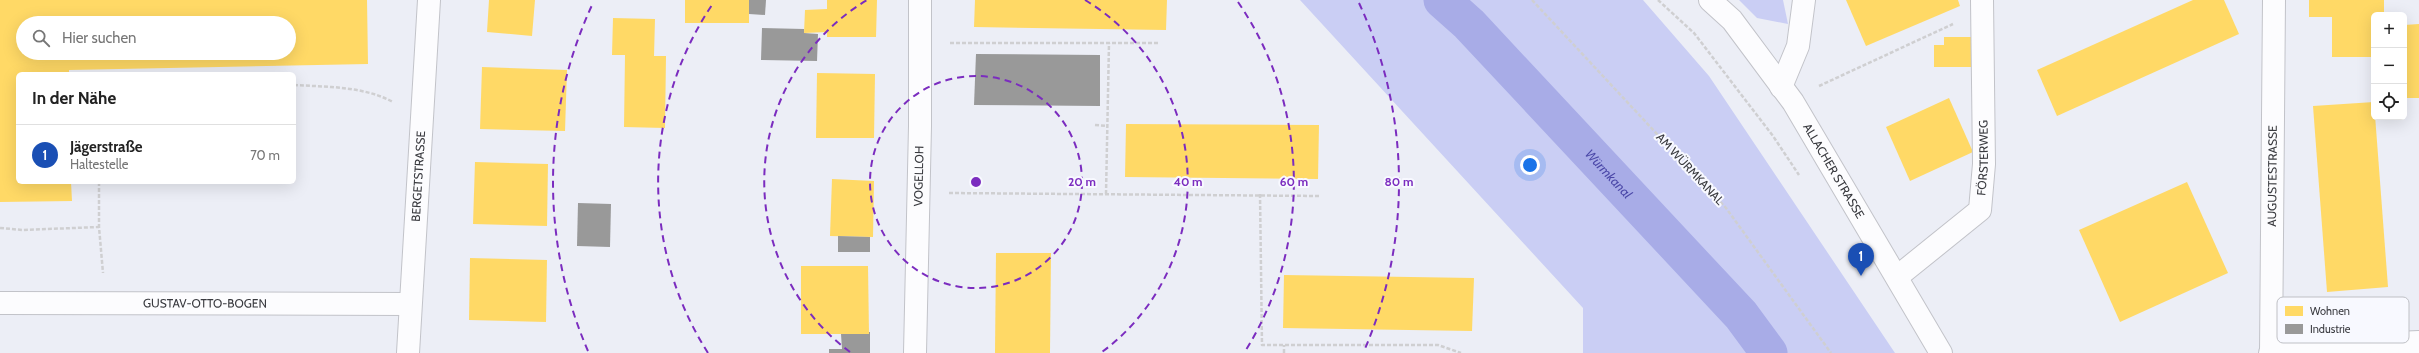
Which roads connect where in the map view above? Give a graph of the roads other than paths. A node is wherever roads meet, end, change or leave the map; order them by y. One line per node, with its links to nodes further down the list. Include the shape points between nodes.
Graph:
1 (429, 0): 10 (street, BERGETSTRASSE)
2 (920, 0): 15 (street, VOGELLOH)
3 (1710, 0): 7 (street, ALLACHER STRASSE, via 1732,20)
4 (1804, 0): 7 (street, via 1798,46)
5 (2274, 0): 17 (street, AUGUSTESTRASSE)
6 (1982, 5): 8 (street, FÖRSTERWEG, via 1984,164 1980,210)
7 (1781, 87): 8 (street, ALLACHER STRASSE, via 1793,102)
8 (1897, 277): 16 (street, ALLACHER STRASSE)
9 (0, 303): 10 (street, GUSTAV-OTTO-BOGEN)
10 (410, 304): 14 (street, BERGETSTRASSE)
11 (2409, 342): 12 (street)
12 (2419, 342)
13 (2396, 343): 17 (street, via 2328,346)
14 (408, 353)
15 (915, 353)
16 (1941, 353)
17 (2270, 353)

